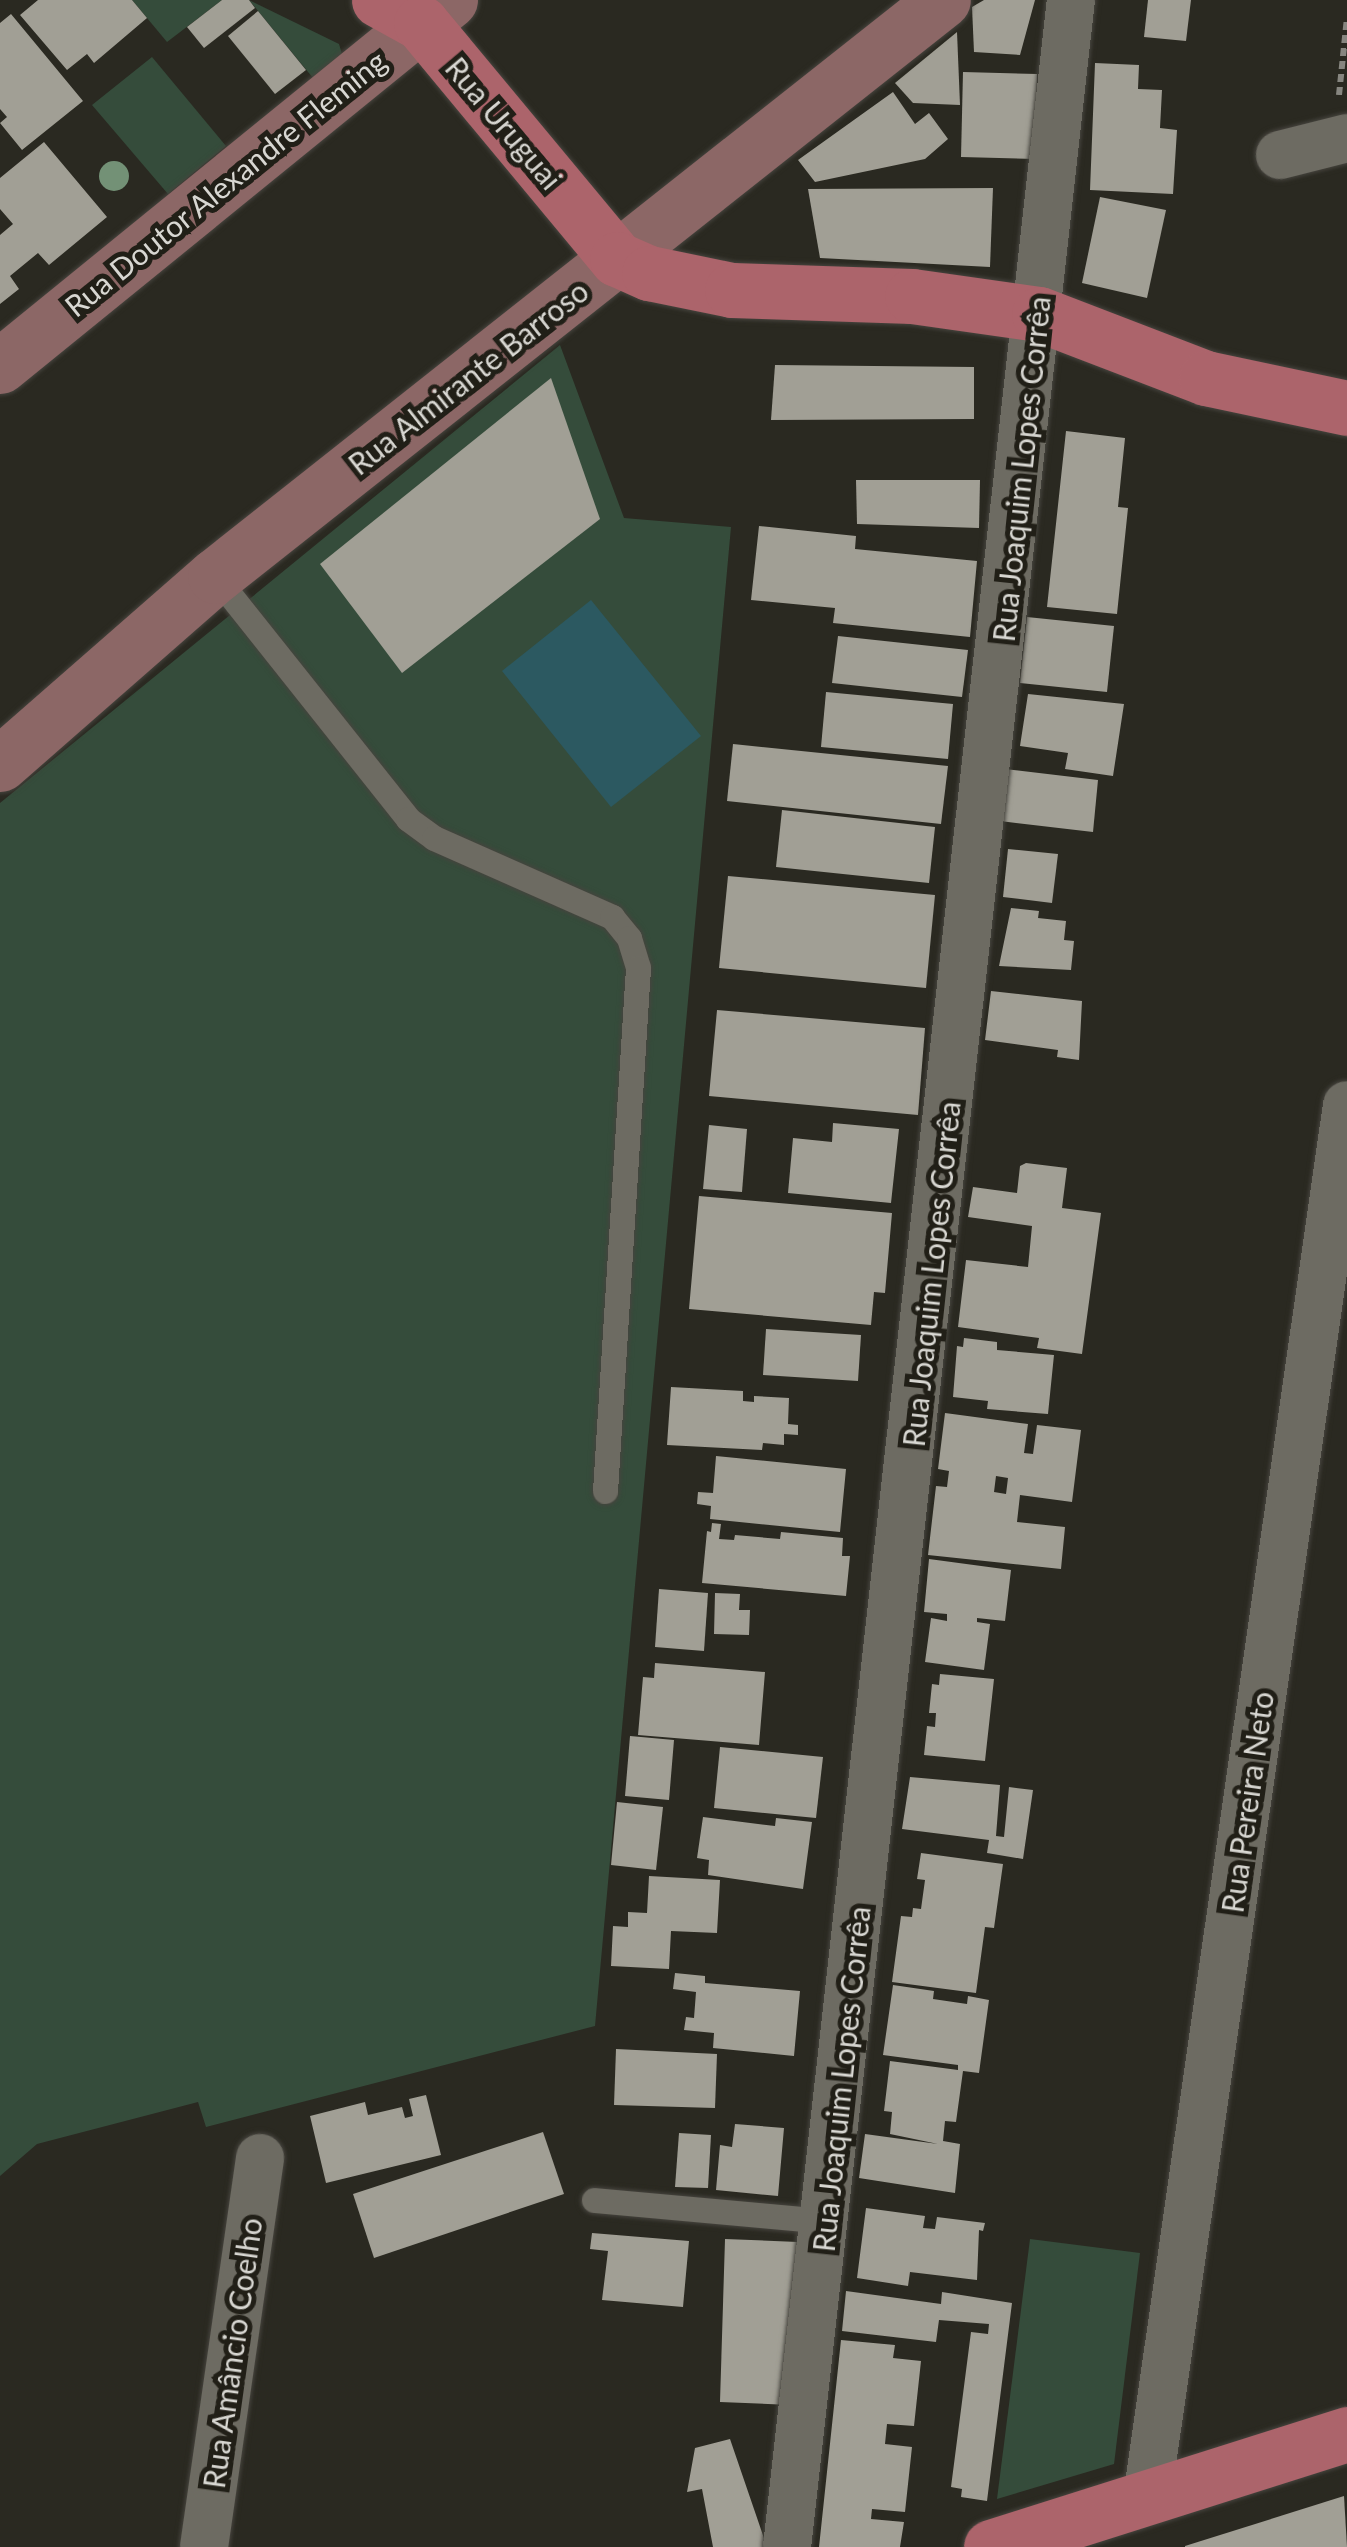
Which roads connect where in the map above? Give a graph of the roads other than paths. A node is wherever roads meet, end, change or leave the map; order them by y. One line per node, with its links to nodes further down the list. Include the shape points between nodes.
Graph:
1 (943, 0): 6 (street, Rua Almirante Barroso)
2 (1072, 0): 7 (street, Rua Joaquim Lopes Corrêa)
3 (417, 8): 6 (main road, Rua Uruguai); 8 (street, Rua Doutor Alexandre Fleming)
4 (1341, 140): 5 (street)
5 (1280, 155)
6 (618, 259): 7 (main road, via 648,273 732,290 912,296); 10 (street, Rua Almirante Barroso)
7 (1039, 314): 9 (main road, via 1206,378); 16 (street, Rua Joaquim Lopes Corrêa)
8 (0, 366)
9 (1347, 408)
10 (216, 576): 11 (street, Rua Almirante Barroso); 13 (lane, via 408,818 434,838 612,916 629,938 638,968)
11 (0, 764)
12 (1347, 1105): 18 (street, Rua Pereira Neto)
13 (604, 1490)
14 (260, 2158): 19 (street, Rua Amâncio Coelho)
15 (594, 2200): 16 (lane)
16 (825, 2221): 20 (street, Rua Joaquim Lopes Corrêa)
17 (1347, 2434): 18 (main road)
18 (1147, 2498): 21 (main road)
19 (204, 2547)
20 (787, 2547)
21 (991, 2547)

